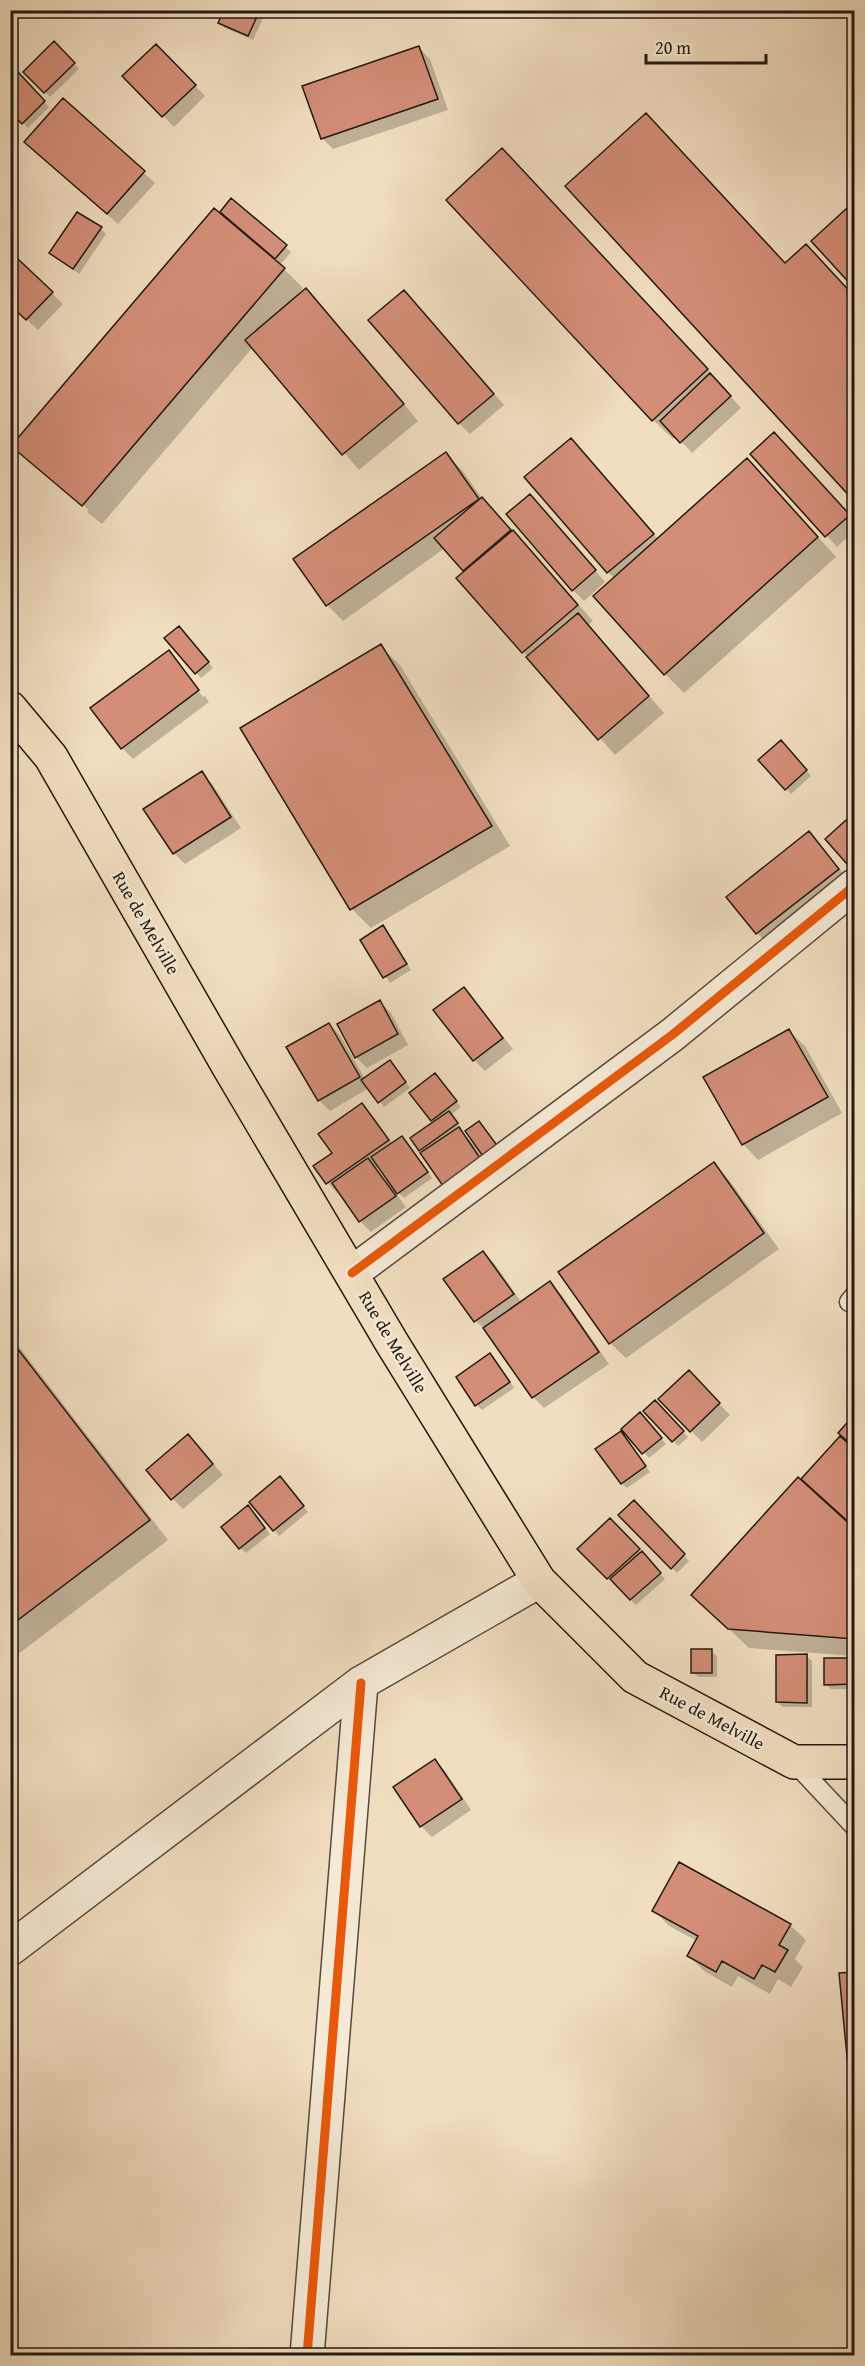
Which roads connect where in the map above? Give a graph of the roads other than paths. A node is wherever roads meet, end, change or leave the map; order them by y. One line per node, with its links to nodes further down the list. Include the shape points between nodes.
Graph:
1 (10, 708): 3 (main road, Rue de Melville, via 51,757)
2 (855, 886): 3 (street, via 672,1035)
3 (352, 1273): 4 (main road, Rue de Melville)
4 (539, 1581): 5 (street); 6 (main road, Rue de Melville, via 635,1677)
5 (360, 1683): 9 (street); 10 (street)
6 (794, 1762): 7 (main road); 8 (lane)
7 (855, 1762)
8 (855, 1826)
9 (10, 1949)
10 (307, 2355)

